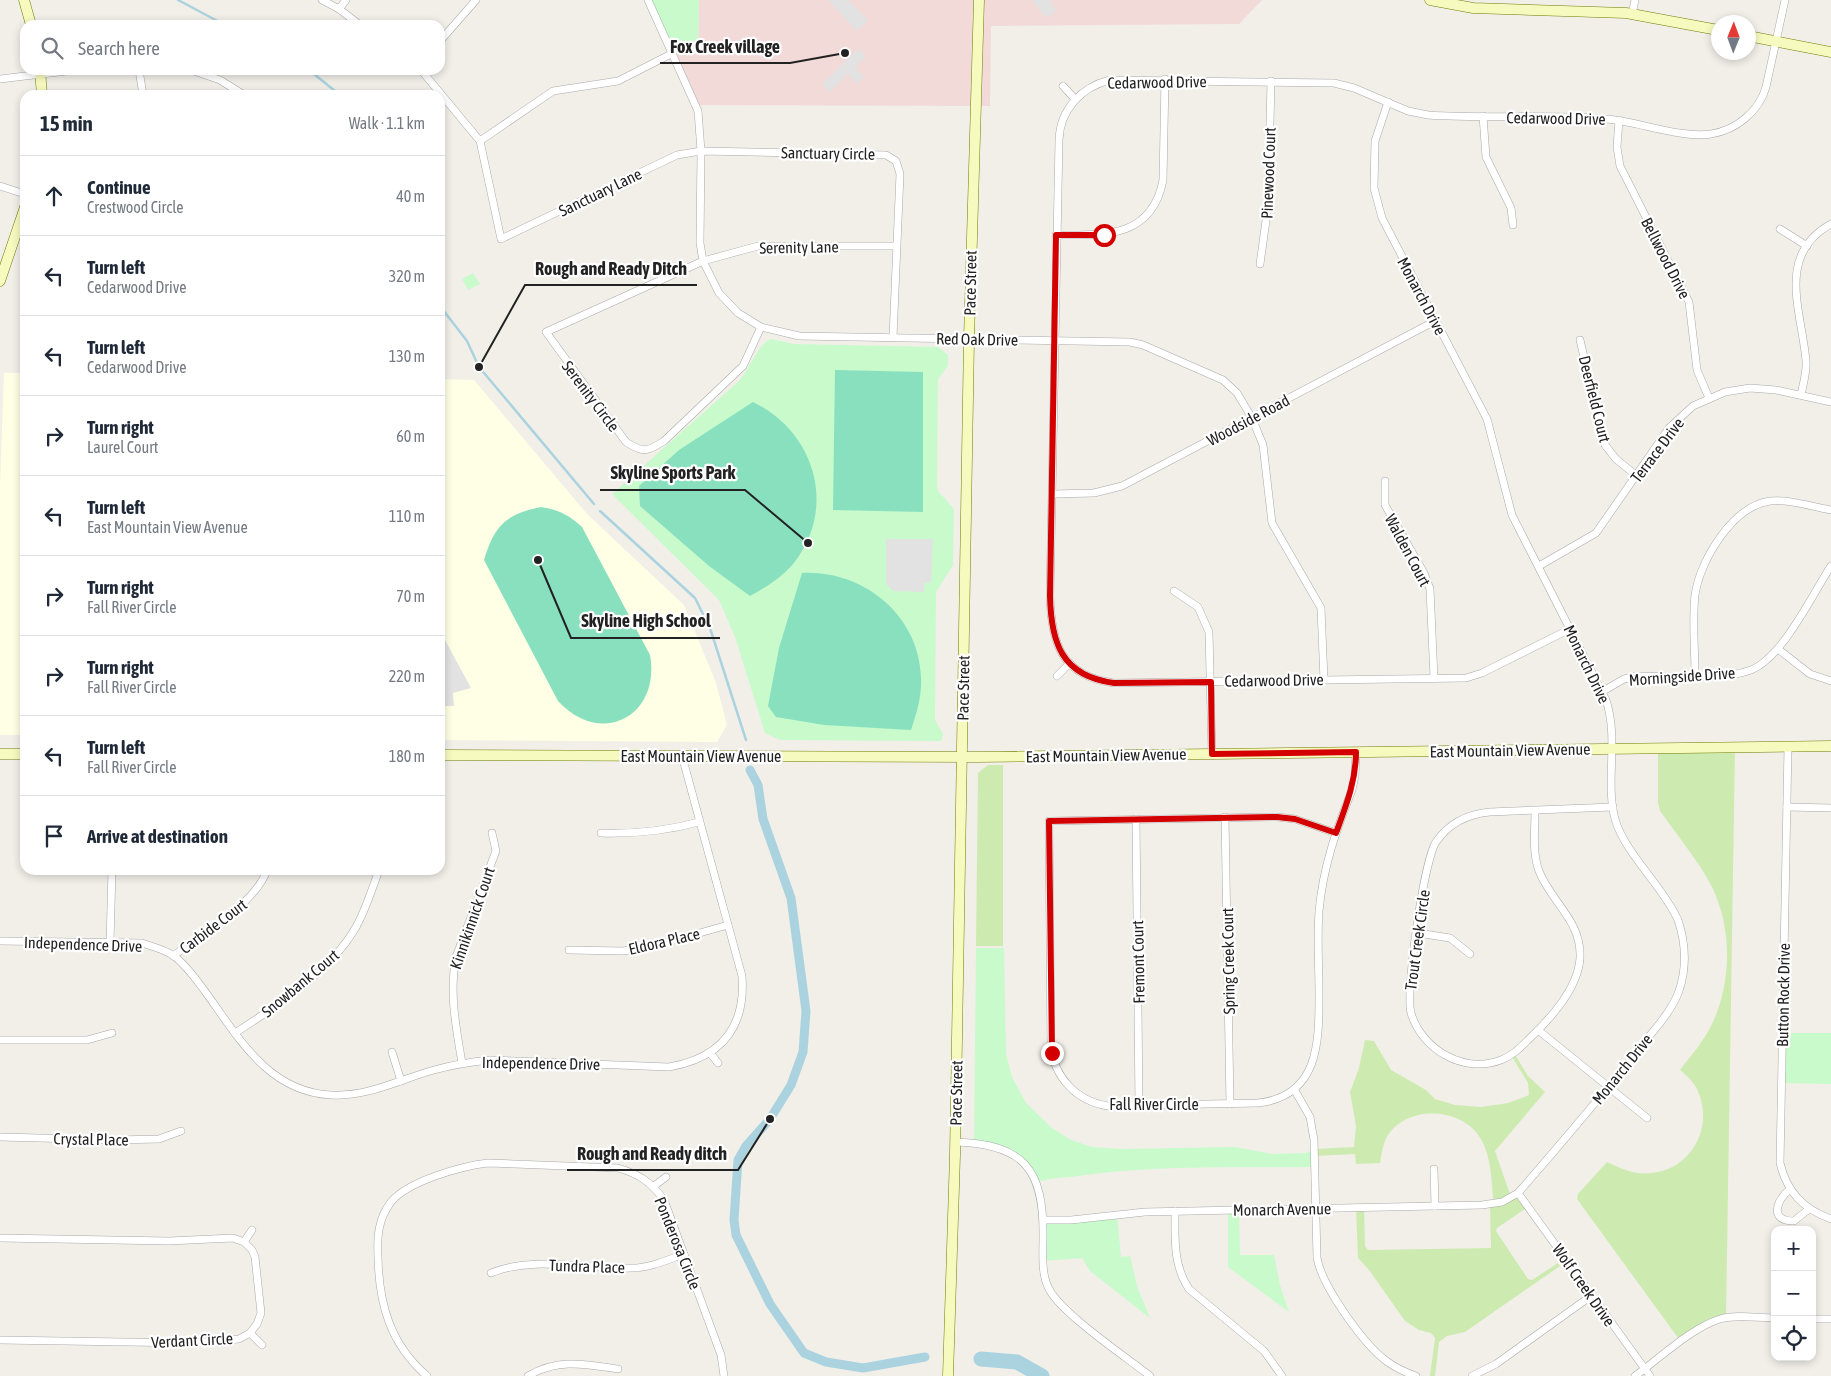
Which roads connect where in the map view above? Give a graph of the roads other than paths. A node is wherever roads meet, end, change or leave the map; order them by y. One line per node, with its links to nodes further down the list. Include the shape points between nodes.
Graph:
1 (24, 0): 12 (street)
2 (322, 0): 10 (street)
3 (346, 0): 10 (street)
4 (476, 0): 15 (street)
5 (648, 0): 19 (street, Red Oak Drive)
6 (979, 0): 55 (street, Pace Street)
7 (1430, 0): 11 (street, via 1473,8)
8 (1635, 0): 11 (street)
9 (1785, 0): 17 (street, Cedarwood Drive)
10 (339, 8): 13 (street)
11 (1632, 14): 14 (street)
12 (30, 20)
13 (354, 20)
14 (1711, 29)
15 (445, 35)
16 (1756, 37): 17 (street)
17 (1775, 41): 18 (street); 37 (street, Cedarwood Drive, via 1764,94 1754,110 1734,126 1698,135)
18 (1831, 52)
19 (673, 53): 38 (street, via 618,81 553,92); 39 (street, Red Oak Drive, via 698,111)
20 (23, 75): 25 (street)
21 (41, 75): 29 (street)
22 (140, 75): 30 (street)
23 (206, 75): 31 (street)
24 (424, 75): 32 (street)
25 (0, 79)
26 (1165, 80): 27 (street, Cedarwood Drive); 33 (street, Cedarwood Drive, via 1110,80 1093,86); 46 (street, via 1163,180 1152,206 1137,222 1115,234)
27 (1271, 81): 35 (street, Cedarwood Drive, via 1337,83); 50 (street, Pinewood Court, via 1268,206)
28 (1063, 86): 33 (street)
29 (42, 90)
30 (142, 90)
31 (236, 90)
32 (437, 90)
33 (1075, 99): 46 (street, Cedarwood Drive, via 1060,132)
34 (445, 100): 38 (street)
35 (1388, 102): 36 (street, Cedarwood Drive, via 1422,114); 52 (street, Monarch Drive, via 1375,138 1376,201)
36 (1483, 116): 37 (street, Cedarwood Drive); 44 (street, via 1486,157 1511,208)
37 (1620, 120): 59 (street, Bellwood Drive, via 1617,147 1620,166 1689,302 1697,370)
38 (480, 141): 39 (street, Sanctuary Lane, via 501,239 677,155)
39 (700, 151): 47 (street, Sanctuary Circle, via 886,155 896,161 900,174); 49 (street, Red Oak Drive, via 700,243)
40 (0, 186): 41 (street)
41 (20, 192)
42 (20, 222): 51 (street)
43 (1831, 224): 48 (street)
44 (1513, 225)
45 (1780, 229): 48 (street)
46 (1056, 235): 57 (street, Cedarwood Drive)
47 (896, 246): 49 (street, Serenity Lane, via 758,246); 54 (street, Sanctuary Circle)
48 (1806, 246): 58 (street, via 1795,279 1806,362)
49 (703, 261): 53 (street, Red Oak Drive, via 719,294 738,313); 53 (street, Serenity Circle, via 546,332 626,442 638,449 650,450 664,441 743,366)
50 (1260, 264)
51 (0, 281)
52 (1435, 321): 61 (street, Woodside Road); 66 (street, Monarch Drive, via 1489,424 1512,515)
53 (761, 327): 54 (street, Red Oak Drive, via 799,336)
54 (893, 337): 55 (street, Red Oak Drive)
55 (969, 339): 57 (street, Red Oak Drive); 88 (street, Pace Street)
56 (1580, 340): 62 (street, Deerfield Court, via 1606,445 1616,459)
57 (1054, 341): 61 (street, Red Oak Drive, via 1143,345 1223,380 1237,393); 64 (street, Cedarwood Drive)
58 (1801, 395): 59 (street, Terrace Drive, via 1750,388); 60 (street, Terrace Drive)
59 (1709, 398): 62 (street, Terrace Drive, via 1676,420)
60 (1831, 402)
61 (1252, 418): 64 (street, Woodside Road, via 1116,488 1088,494); 75 (street, Red Oak Drive, via 1263,445 1273,527 1320,608)
62 (1637, 476): 66 (street, Terrace Drive, via 1596,533)
63 (1385, 481): 74 (street, Walden Court, via 1385,505 1430,589)
64 (1053, 494): 71 (street, Cedarwood Drive, via 1051,624 1055,641)
65 (1831, 510): 72 (street, via 1770,502 1750,508 1732,522 1706,562 1697,587)
66 (1539, 566): 69 (street, Monarch Drive)
67 (1831, 566): 70 (street, Morningside Drive)
68 (1174, 591): 77 (street, via 1195,604 1206,622)
69 (1570, 629): 74 (street, Cedarwood Drive, via 1476,676); 78 (street, Monarch Drive)
70 (1778, 649): 72 (street, Morningside Drive, via 1758,666 1744,672); 76 (street, via 1810,674)
71 (1070, 663): 73 (street); 77 (street, Cedarwood Drive, via 1087,676 1104,682)
72 (1695, 675): 78 (street, Morningside Drive, via 1637,676 1624,679)
73 (1057, 676)
74 (1434, 678): 75 (street, Cedarwood Drive)
75 (1324, 680): 77 (street, Cedarwood Drive)
76 (1831, 680)
77 (1211, 682): 85 (street)
78 (1603, 691): 81 (street, Monarch Drive, via 1611,716)
79 (1831, 746): 80 (street, East Mountain View Avenue)
80 (1788, 747): 81 (street, East Mountain View Avenue); 90 (street, Button Rock Drive)
81 (1612, 749): 82 (street, East Mountain View Avenue); 89 (street, Monarch Drive)
82 (1356, 752): 85 (street, East Mountain View Avenue); 98 (street, Fall River Circle, via 1354,782)
83 (0, 754): 84 (street)
84 (20, 754)
85 (1212, 754): 88 (street, East Mountain View Avenue)
86 (445, 755): 87 (street, East Mountain View Avenue)
87 (682, 756): 88 (street, East Mountain View Avenue); 95 (street, Independence Drive)
88 (962, 757): 125 (street, Pace Street)
89 (1613, 807): 92 (street, Trout Creek Circle); 118 (street, Monarch Drive, via 1616,823 1624,838 1675,914 1682,933 1685,957 1681,984 1672,1006)
90 (1787, 807): 91 (street); 129 (street, Button Rock Drive, via 1780,1155)
91 (1831, 808)
92 (1535, 811): 103 (street, Trout Creek Circle, via 1476,814 1459,821 1442,835 1428,862); 109 (street, Trout Creek Circle, via 1538,866 1544,881 1573,923 1580,948 1578,968 1570,988)
93 (1225, 818): 94 (street, Fall River Circle); 98 (street, Fall River Circle, via 1287,818); 120 (street, Spring Creek Court)
94 (1136, 819): 121 (street, Fremont Court); 121 (street, Fall River Circle, via 1049,821 1051,1046 1058,1073 1072,1089 1093,1102 1108,1106)
95 (700, 822): 96 (street, via 639,834); 102 (street, Independence Drive)
96 (601, 832)
97 (492, 833): 115 (street, Kinnikinnick Court, via 496,851 456,957 452,976)
98 (1336, 833): 119 (street, Fall River Circle, via 1328,854 1319,911 1318,1045 1308,1074)
99 (112, 875): 105 (street)
100 (265, 875): 108 (street, Carbide Court, via 249,899)
101 (377, 875): 110 (street, Snowbank Court, via 364,911 342,948 325,966)
102 (728, 925): 106 (street, Eldora Place, via 650,947 623,951); 114 (street, Independence Drive, via 742,976 742,1004 736,1022)
103 (1418, 933): 107 (street, via 1450,938); 109 (street, Trout Creek Circle, via 1409,1003 1419,1030 1433,1047 1454,1059 1487,1063 1514,1053)
104 (0, 942): 105 (street, Independence Drive)
105 (110, 942): 108 (street, Independence Drive, via 142,943)
106 (569, 950)
107 (1470, 954)
108 (174, 956): 110 (street, Independence Drive)
109 (1538, 1030): 118 (street)
110 (235, 1032): 117 (street, Independence Drive, via 252,1056 269,1072 306,1090 328,1095 352,1095)
111 (112, 1033): 112 (street, via 87,1040)
112 (0, 1040)
113 (392, 1052): 117 (street)
114 (711, 1054): 115 (street, Independence Drive, via 670,1068 506,1060); 116 (street)
115 (462, 1063): 117 (street, Independence Drive)
116 (718, 1063)
117 (401, 1081)
118 (1608, 1088): 122 (street); 130 (street, Monarch Drive)
119 (1294, 1089): 120 (street, Fall River Circle, via 1268,1102); 132 (street, via 1312,1124)
120 (1230, 1104): 121 (street, Fall River Circle)
121 (1139, 1106)
122 (1647, 1118)
123 (181, 1131): 124 (street, Crystal Place, via 159,1139)
124 (0, 1137)
125 (955, 1142): 136 (street, via 988,1144 1017,1157 1038,1186); 154 (street, Pace Street)
126 (1434, 1169): 131 (street)
127 (666, 1177): 128 (street)
128 (654, 1186): 140 (street, Ponderosa Circle, via 664,1200); 151 (street, Ponderosa Circle, via 634,1172 618,1168 488,1163 471,1165 403,1190 382,1216 377,1233 379,1287 392,1331 402,1348)
129 (1790, 1189): 133 (street, Button Rock Drive); 133 (street, via 1778,1201 1780,1216 1794,1221)
130 (1518, 1193): 131 (street, Monarch Avenue, via 1494,1204); 142 (street, Wolf Creek Drive)
131 (1435, 1206): 132 (street, Monarch Avenue)
132 (1315, 1208): 134 (street, Monarch Avenue); 157 (street, via 1317,1258 1326,1284 1372,1349 1392,1365)
133 (1808, 1209): 135 (street, Button Rock Drive)
134 (1175, 1212): 136 (street, Monarch Avenue); 156 (street, via 1176,1260 1189,1289 1264,1351)
135 (1831, 1219)
136 (1044, 1220): 155 (street, via 1044,1270 1053,1296)
137 (252, 1230): 139 (street)
138 (0, 1238): 139 (street, via 169,1241 233,1238)
139 (244, 1242): 146 (street, Verdant Circle, via 255,1257 261,1313)
140 (684, 1254): 141 (street, Tundra Place, via 633,1268 522,1264); 153 (street, Ponderosa Circle, via 721,1355)
141 (491, 1273)
142 (1591, 1296): 150 (street, Wolf Creek Drive); 158 (street, via 1496,1364)
143 (1771, 1318): 150 (street, via 1737,1317 1713,1322)
144 (1816, 1319): 145 (street)
145 (1831, 1319)
146 (250, 1333): 147 (street, Verdant Circle, via 233,1340 190,1343); 148 (street)
147 (0, 1340)
148 (262, 1345)
149 (618, 1369): 152 (street, via 573,1362 556,1364)
150 (1645, 1369): 159 (street); 160 (street, Wolf Creek Drive)
151 (427, 1376)
152 (528, 1376)
153 (724, 1376)
154 (948, 1376)
155 (1150, 1376)
156 (1282, 1376)
157 (1416, 1376)
158 (1472, 1376)
159 (1635, 1376)
160 (1650, 1376)

